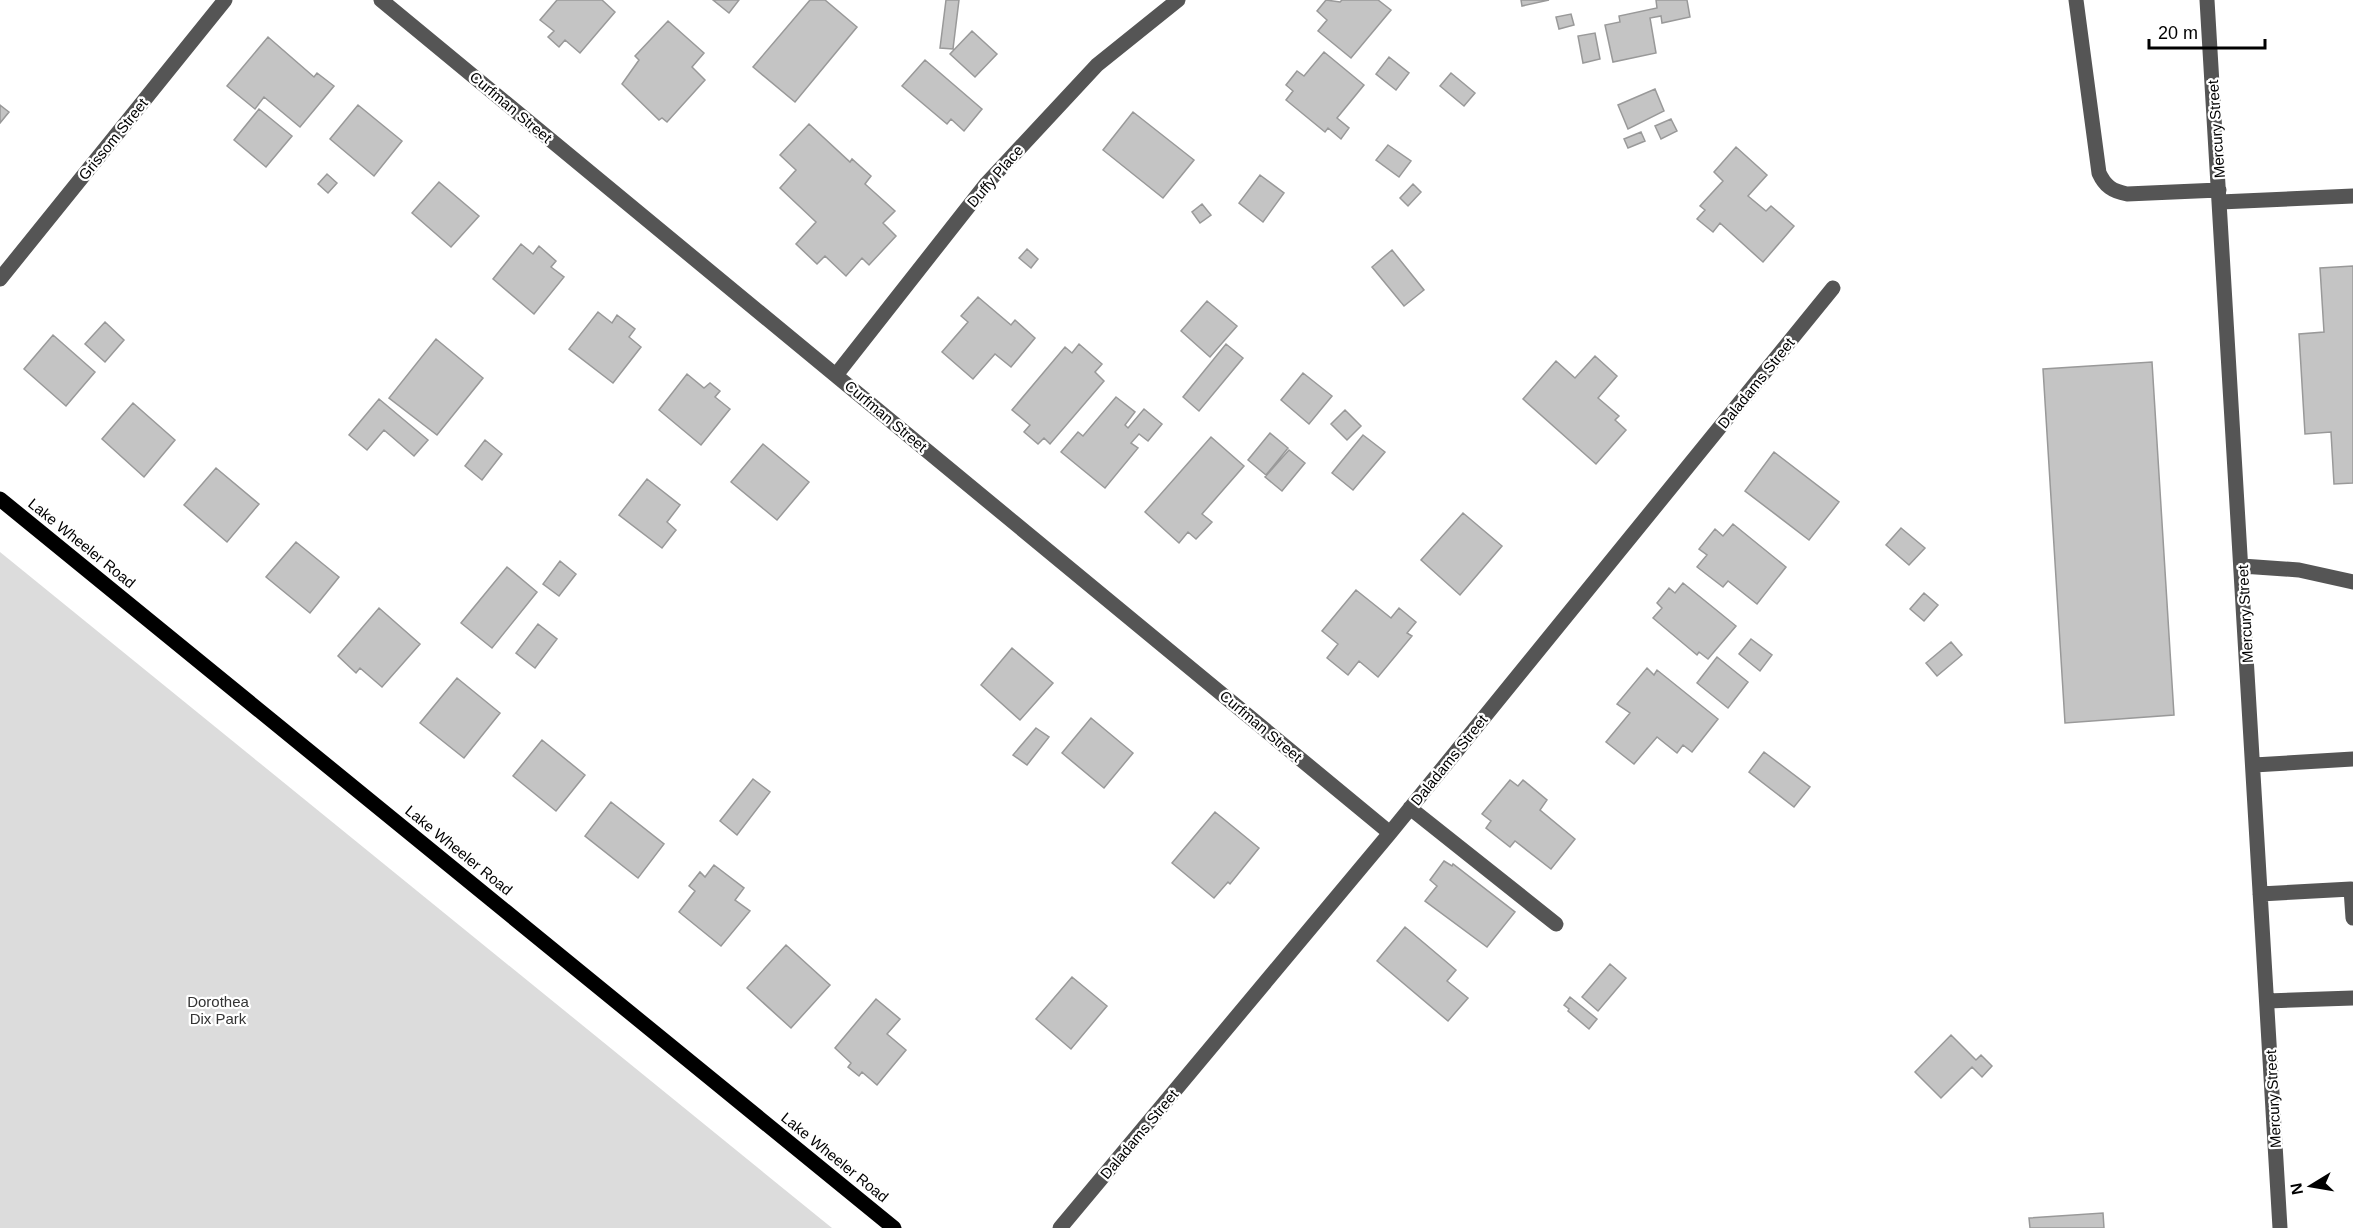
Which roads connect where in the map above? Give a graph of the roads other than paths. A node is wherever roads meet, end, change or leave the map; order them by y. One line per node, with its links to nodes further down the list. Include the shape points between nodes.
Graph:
1 (225, 0): 8 (street, Grissom Street)
2 (381, 0): 10 (street, Curfman Street)
3 (1178, 0): 10 (street, Duffy Place, via 1096,65 987,183)
4 (2076, 0): 6 (street, via 2098,173 2105,184 2127,194)
5 (2208, 0): 6 (street, Mercury Street)
6 (2220, 196): 7 (street); 12 (street, Mercury Street)
7 (2353, 196)
8 (0, 279)
9 (1833, 288): 16 (street, Daladams Street)
10 (836, 375): 17 (street, Curfman Street)
11 (0, 499): 23 (main road, Lake Wheeler Road)
12 (2242, 566): 13 (street, via 2299,570); 15 (street, Mercury Street)
13 (2353, 582)
14 (2353, 759): 15 (street)
15 (2254, 765): 18 (street, Mercury Street)
16 (1410, 808): 17 (street, Daladams Street); 20 (street)
17 (1390, 833): 24 (street, Daladams Street)
18 (2260, 894): 19 (street, via 2351,889); 22 (street, Mercury Street)
19 (2353, 918)
20 (1556, 924)
21 (2353, 998): 22 (street)
22 (2267, 1000): 25 (street, Mercury Street)
23 (894, 1228)
24 (1060, 1228)
25 (2280, 1228)

